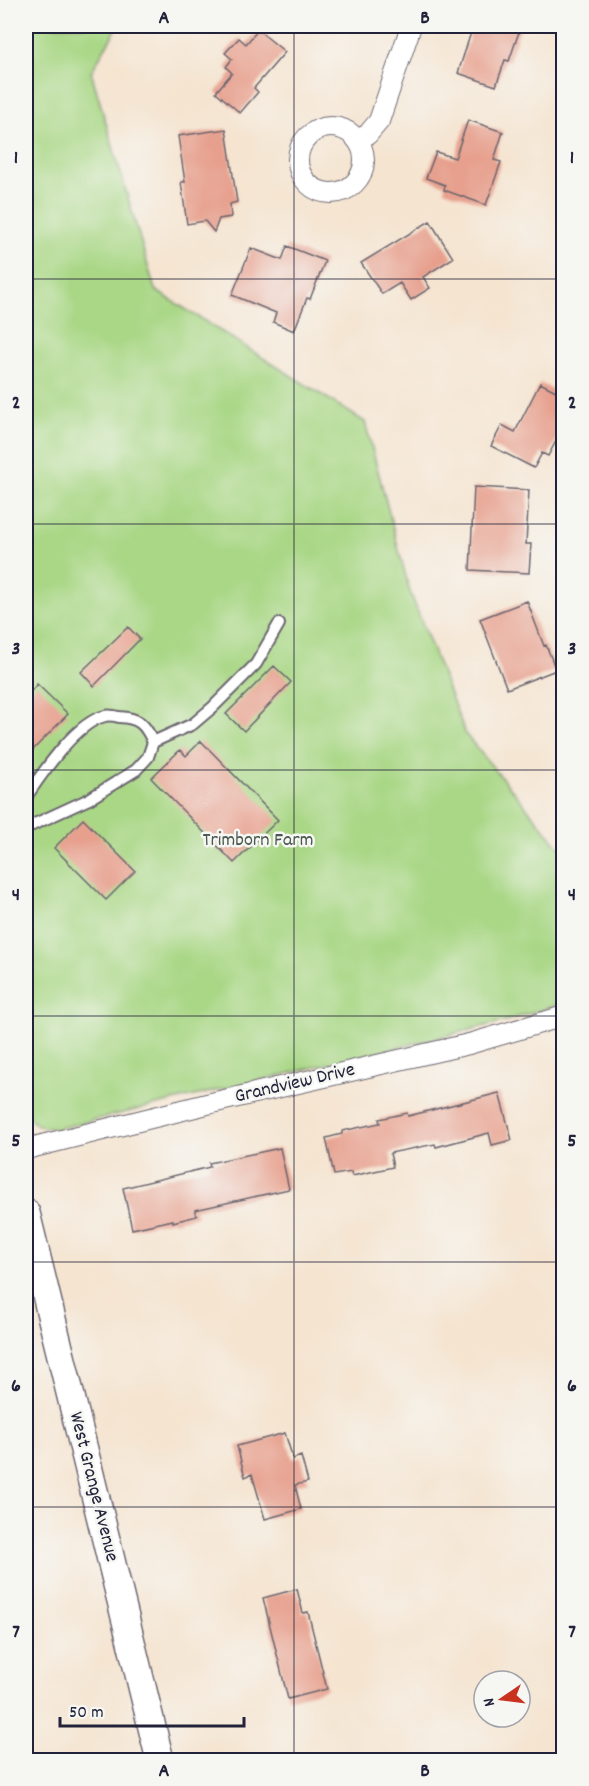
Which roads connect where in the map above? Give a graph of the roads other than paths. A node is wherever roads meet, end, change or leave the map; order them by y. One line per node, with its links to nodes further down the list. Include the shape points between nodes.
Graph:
1 (411, 26): 2 (street, via 379,121)
2 (358, 140)
3 (279, 624): 4 (lane, via 256,664 213,707 193,723)
4 (153, 742): 5 (lane, via 142,724 132,718 105,716 83,726); 6 (lane, via 148,757 136,770 89,799)
5 (26, 797)
6 (26, 828)
7 (564, 1016): 8 (street, Grandview Drive, via 469,1044)
8 (26, 1149)
9 (26, 1213): 10 (street, West Grange Avenue)
10 (160, 1761)

